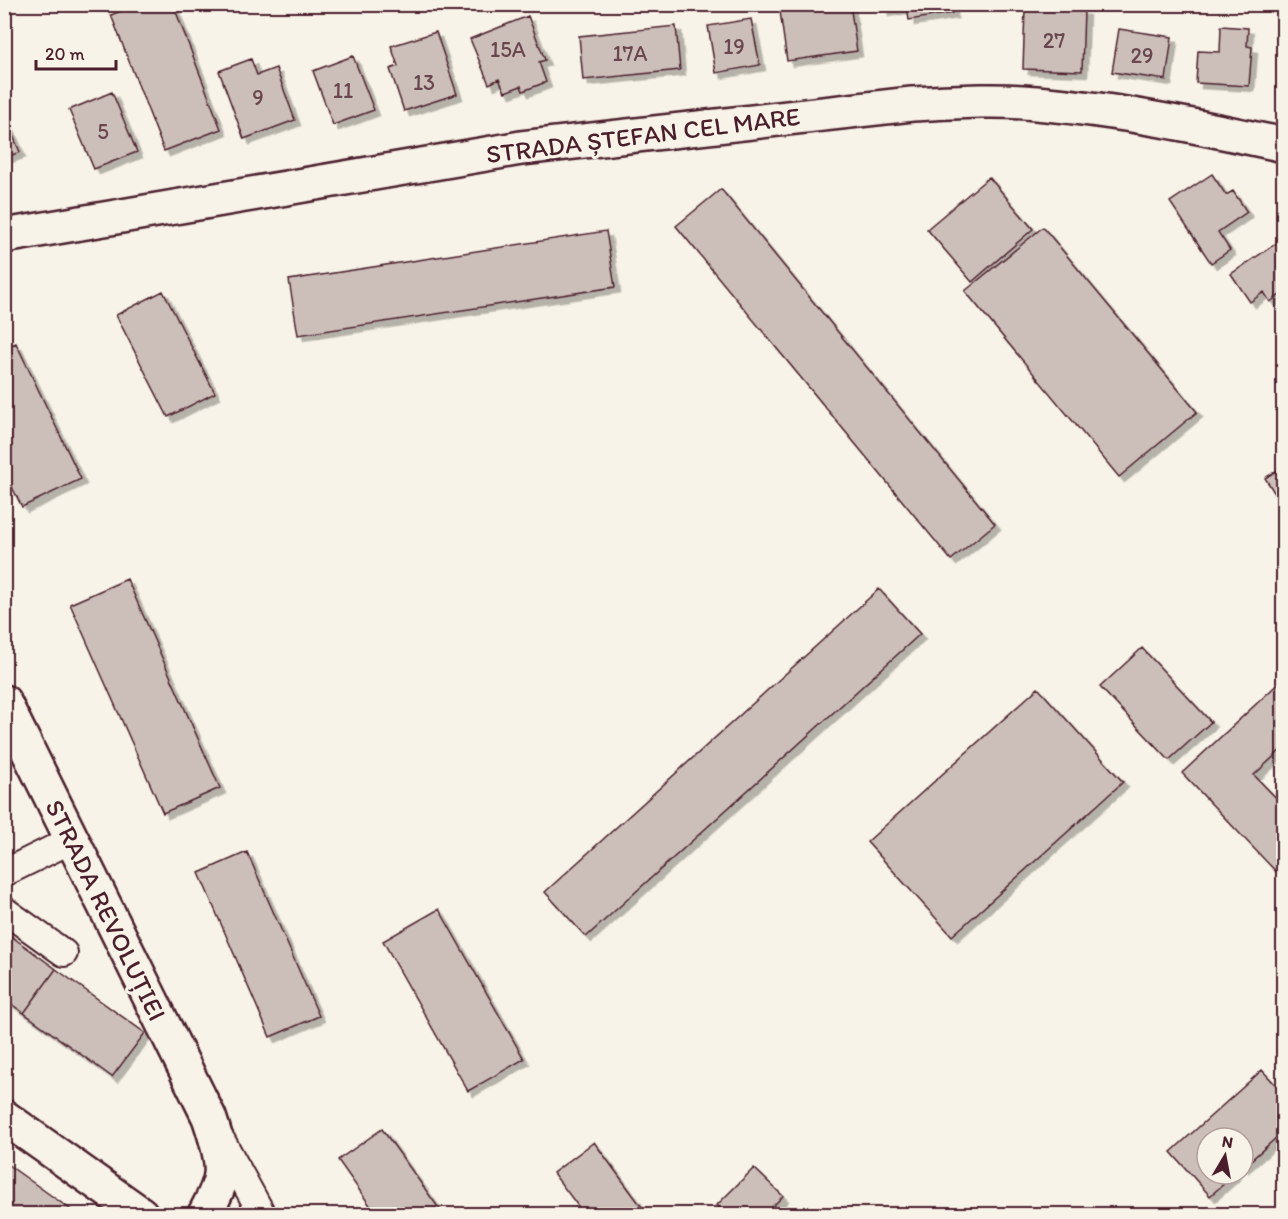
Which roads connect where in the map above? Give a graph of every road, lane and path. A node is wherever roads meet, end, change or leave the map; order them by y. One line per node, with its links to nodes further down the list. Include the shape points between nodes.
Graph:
1 (1284, 145): 2 (main road, STRADA ȘTEFAN CEL MARE, via 1093,108 998,101 912,104 521,148)
2 (4, 236)
3 (4, 702): 4 (main road, STRADA REVOLUȚIEI)
4 (71, 840): 5 (street); 9 (main road, STRADA REVOLUȚIEI)
5 (4, 873)
6 (4, 910): 7 (street)
7 (64, 953)
8 (4, 1117): 10 (main road)
9 (209, 1117): 11 (main road, STRADA REVOLUȚIEI, via 222,1172); 12 (street, STRADA REVOLUȚIEI)
10 (141, 1215)
11 (205, 1215)
12 (262, 1215)

